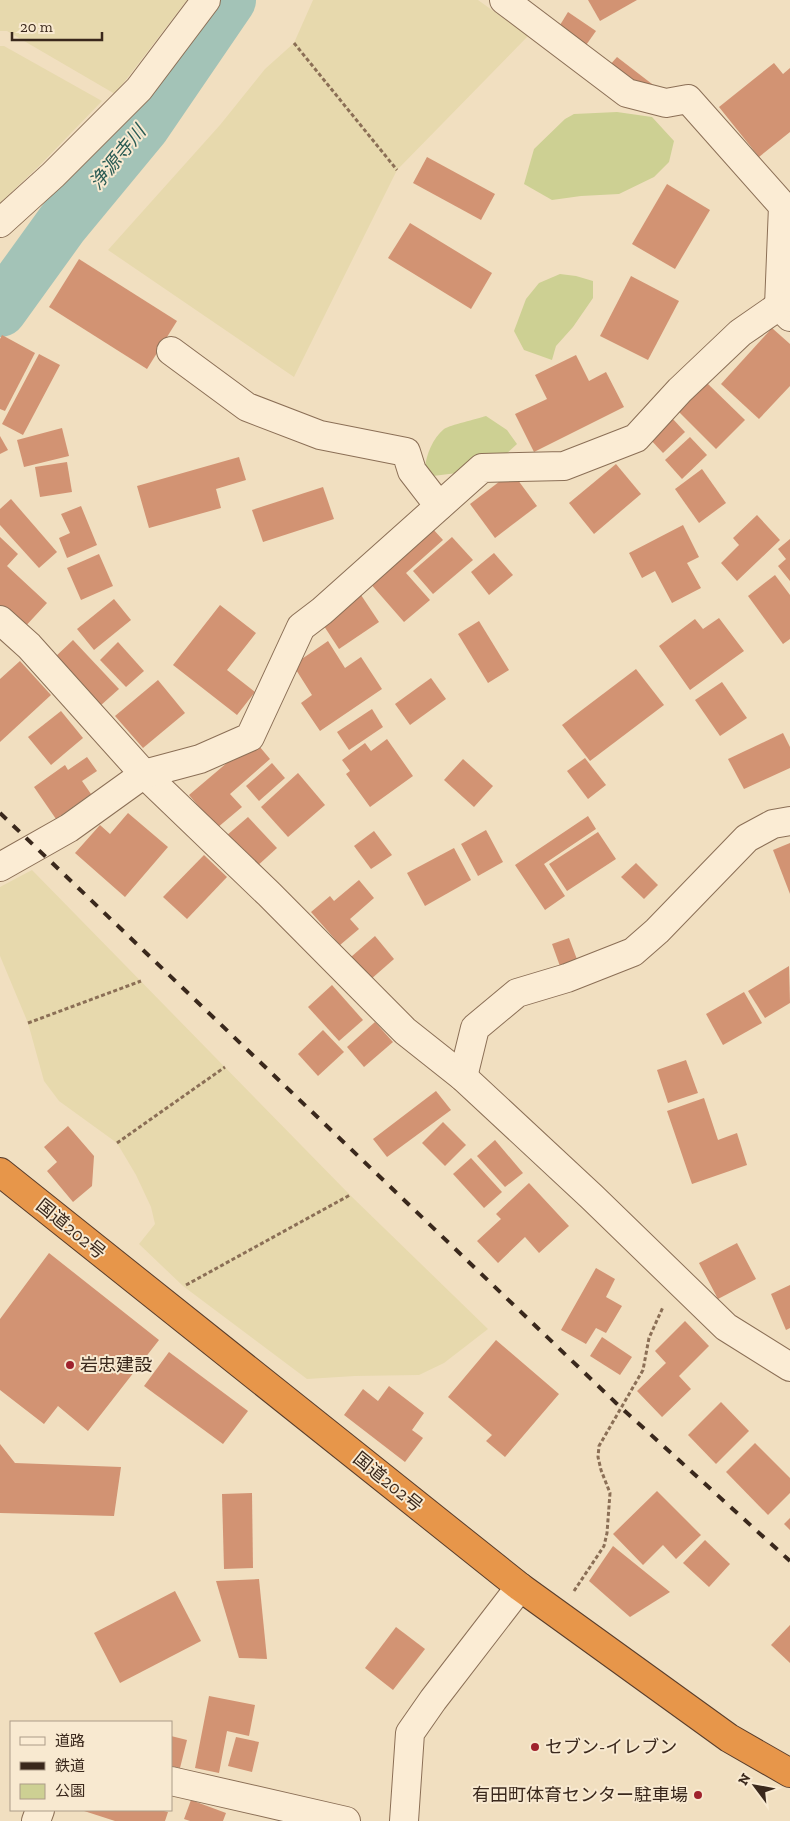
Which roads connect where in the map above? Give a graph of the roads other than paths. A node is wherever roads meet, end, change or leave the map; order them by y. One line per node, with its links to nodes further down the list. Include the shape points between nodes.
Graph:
1 (206, 0): 3 (street, via 139,89 53,175)
2 (504, 0): 4 (street, via 627,93 666,103 688,99 783,206)
3 (0, 222)
4 (784, 312): 6 (street, via 740,333 680,390 636,438 564,466 482,468)
5 (171, 351): 6 (street, via 247,407 320,435 406,452 412,471)
6 (439, 506): 8 (street, via 301,627 250,737 200,759)
7 (0, 620): 8 (street, via 28,646)
8 (144, 774): 10 (street, via 69,828); 11 (street, via 405,1031)
9 (790, 821): 11 (street, via 773,824 747,838 633,952 567,978 517,993 475,1028)
10 (0, 867)
11 (463, 1077): 13 (street, via 726,1327)
12 (0, 1172): 14 (highway, 国道202号)
13 (790, 1367)
14 (520, 1587): 15 (highway, 国道202号, via 729,1738); 18 (street, via 410,1733)
15 (790, 1773)
16 (172, 1781): 17 (street)
17 (346, 1821)
18 (404, 1821)

